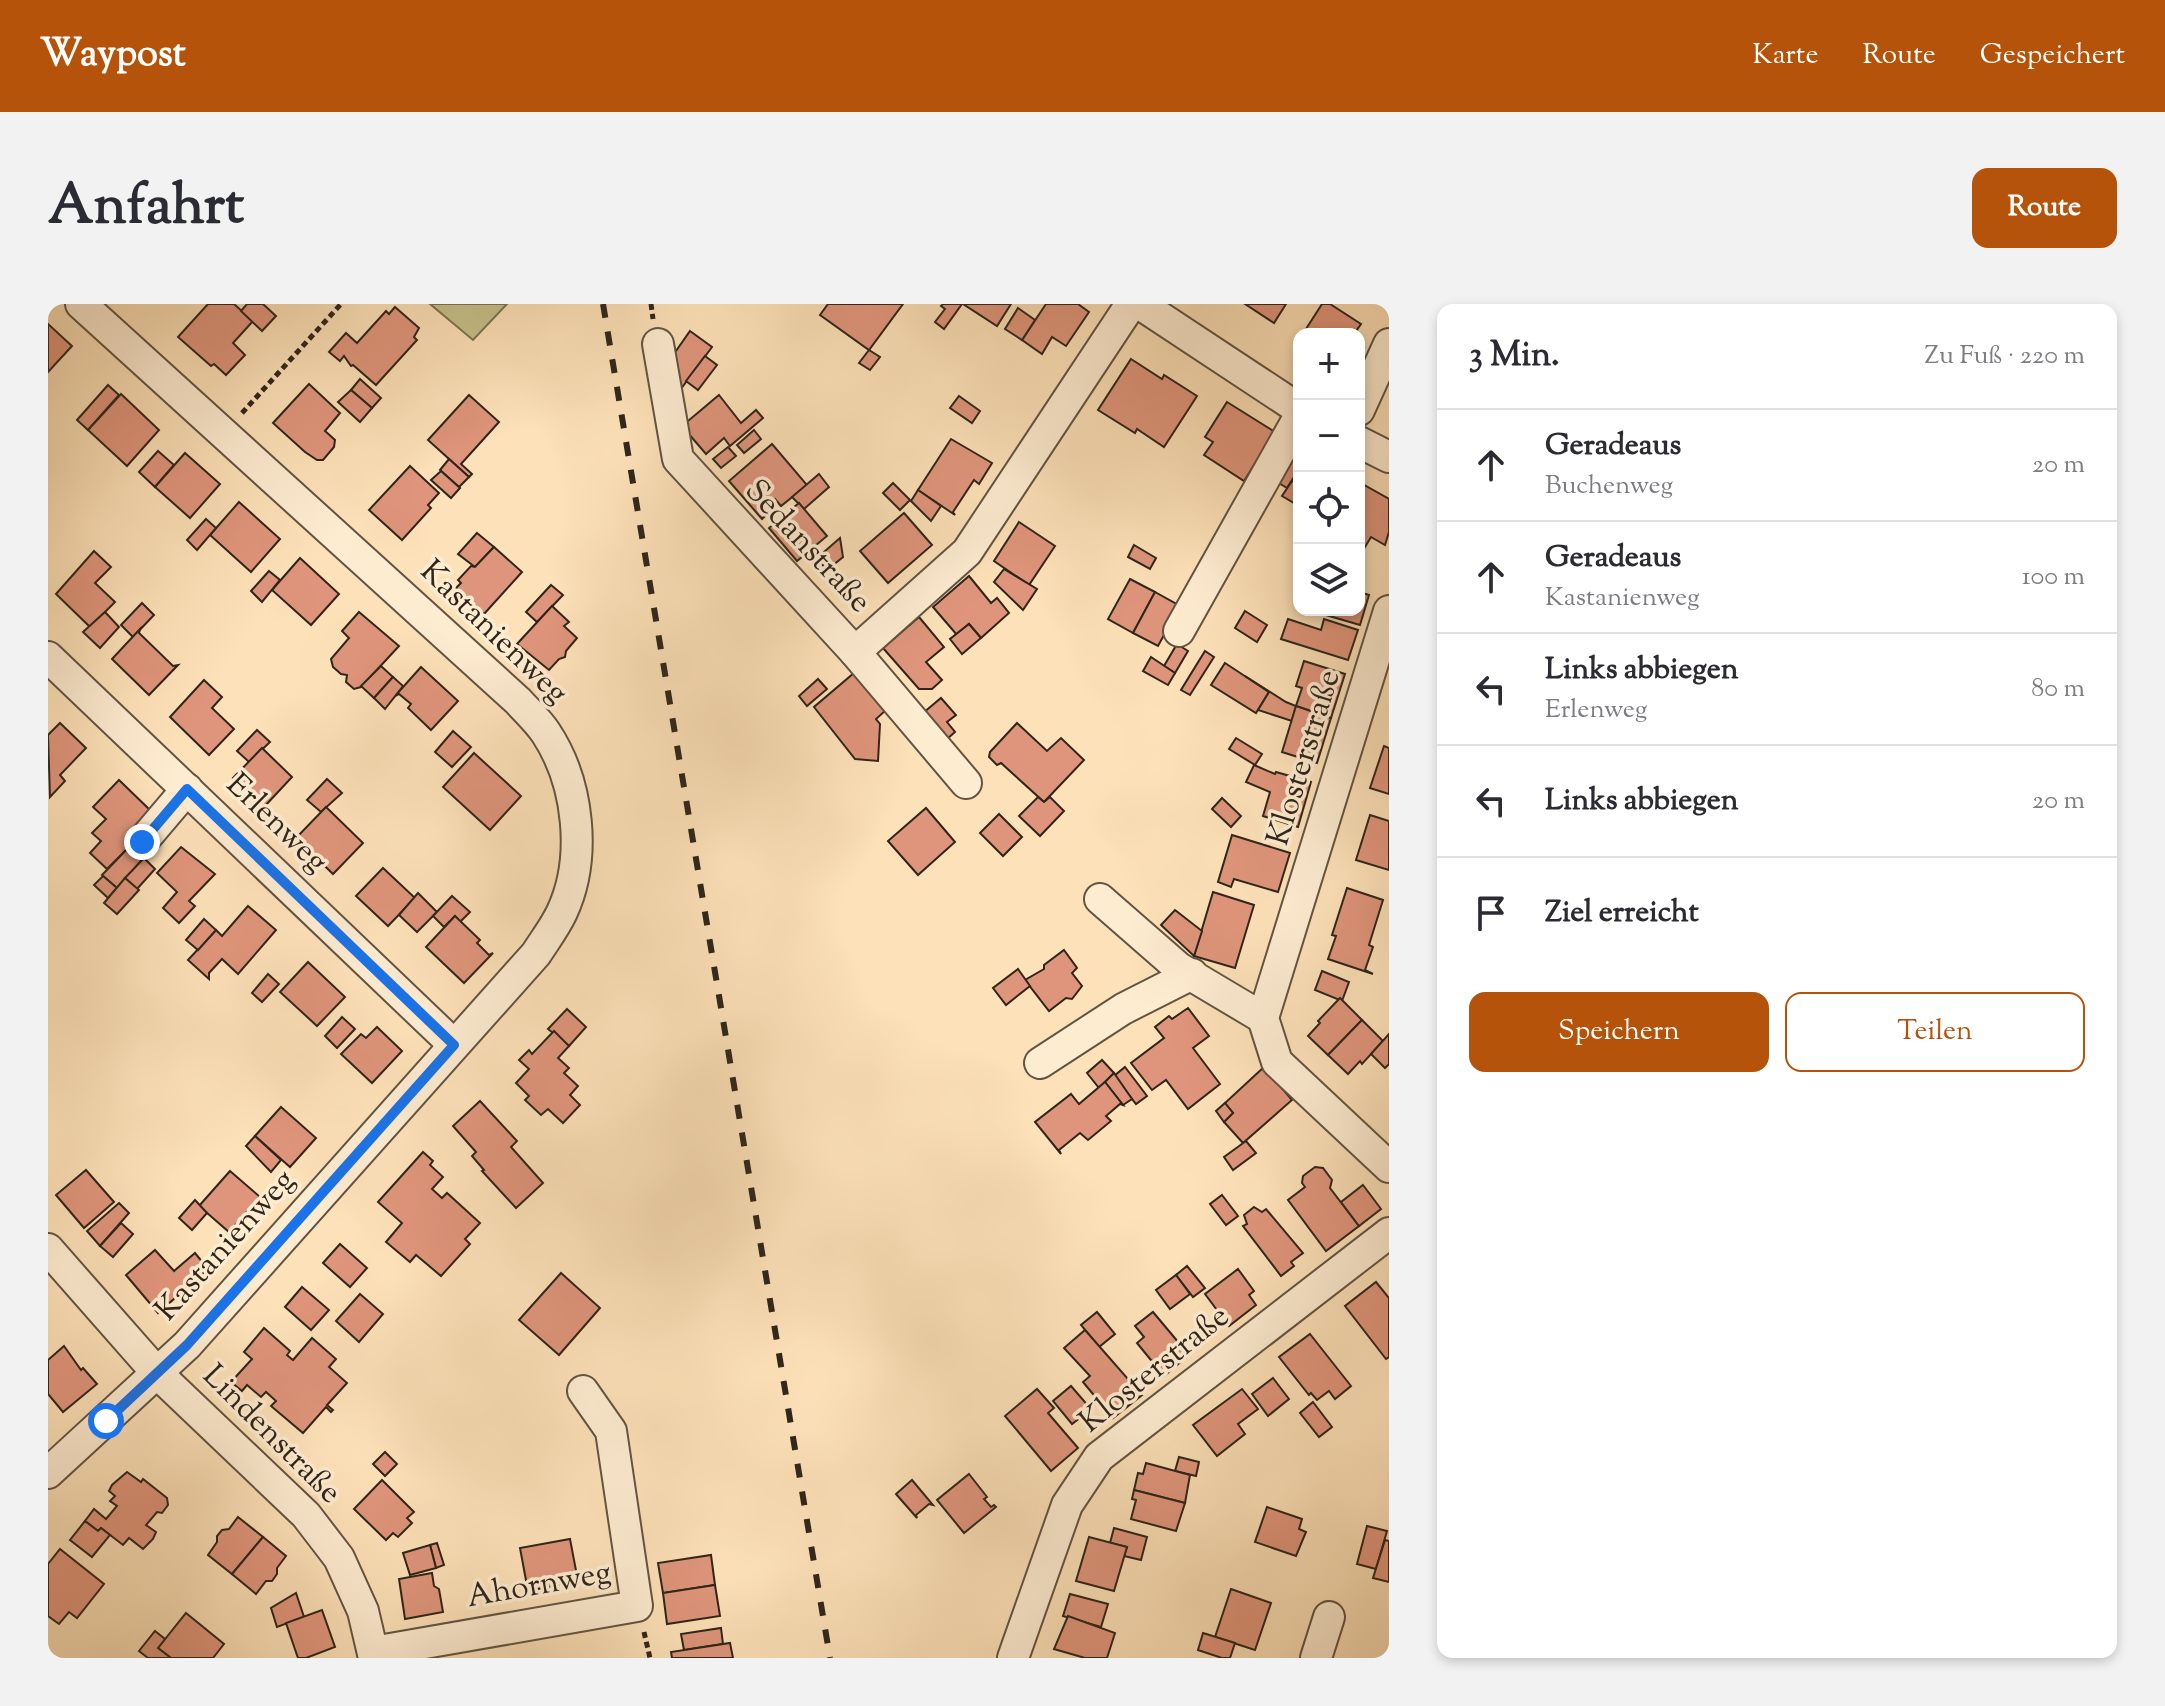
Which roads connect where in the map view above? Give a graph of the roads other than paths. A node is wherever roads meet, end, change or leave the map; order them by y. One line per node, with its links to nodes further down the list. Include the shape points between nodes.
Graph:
1 (81, 304): 21 (street, Kastanienweg, via 518,701 546,733 568,777 576,822 575,869 563,911 536,954)
2 (1131, 304): 13 (street, Sedanstraße, via 967,552)
3 (1140, 304): 7 (street)
4 (658, 344): 13 (street, Sedanstraße, via 678,459)
5 (1389, 344): 6 (street)
6 (1364, 400)
7 (1293, 405)
8 (1293, 428): 12 (street)
9 (1365, 445): 10 (street)
10 (1389, 457)
11 (1389, 611): 20 (street, Klosterstraße)
12 (1179, 631)
13 (855, 652): 15 (street)
14 (48, 657): 16 (street, Erlenweg)
15 (966, 783)
16 (187, 789): 17 (street); 21 (street, Erlenweg)
17 (142, 842)
18 (1100, 899): 19 (street)
19 (1192, 974): 20 (street); 22 (street, via 1123,1009)
20 (1263, 1018): 23 (street, via 1277,1062)
21 (454, 1045): 26 (street, Kastanienweg)
22 (1040, 1063)
23 (1389, 1167)
24 (1389, 1233): 31 (street, Klosterstraße, via 1099,1457 1067,1505)
25 (48, 1249): 26 (street, Lindenstraße)
26 (158, 1374): 28 (street, Kastanienweg); 30 (street, Lindenstraße, via 314,1526 339,1558 363,1611)
27 (583, 1391): 30 (street, Ahornweg, via 611,1431 637,1606)
28 (48, 1473)
29 (1329, 1617): 32 (street)
30 (374, 1655)
31 (1013, 1658)
32 (1316, 1658)

